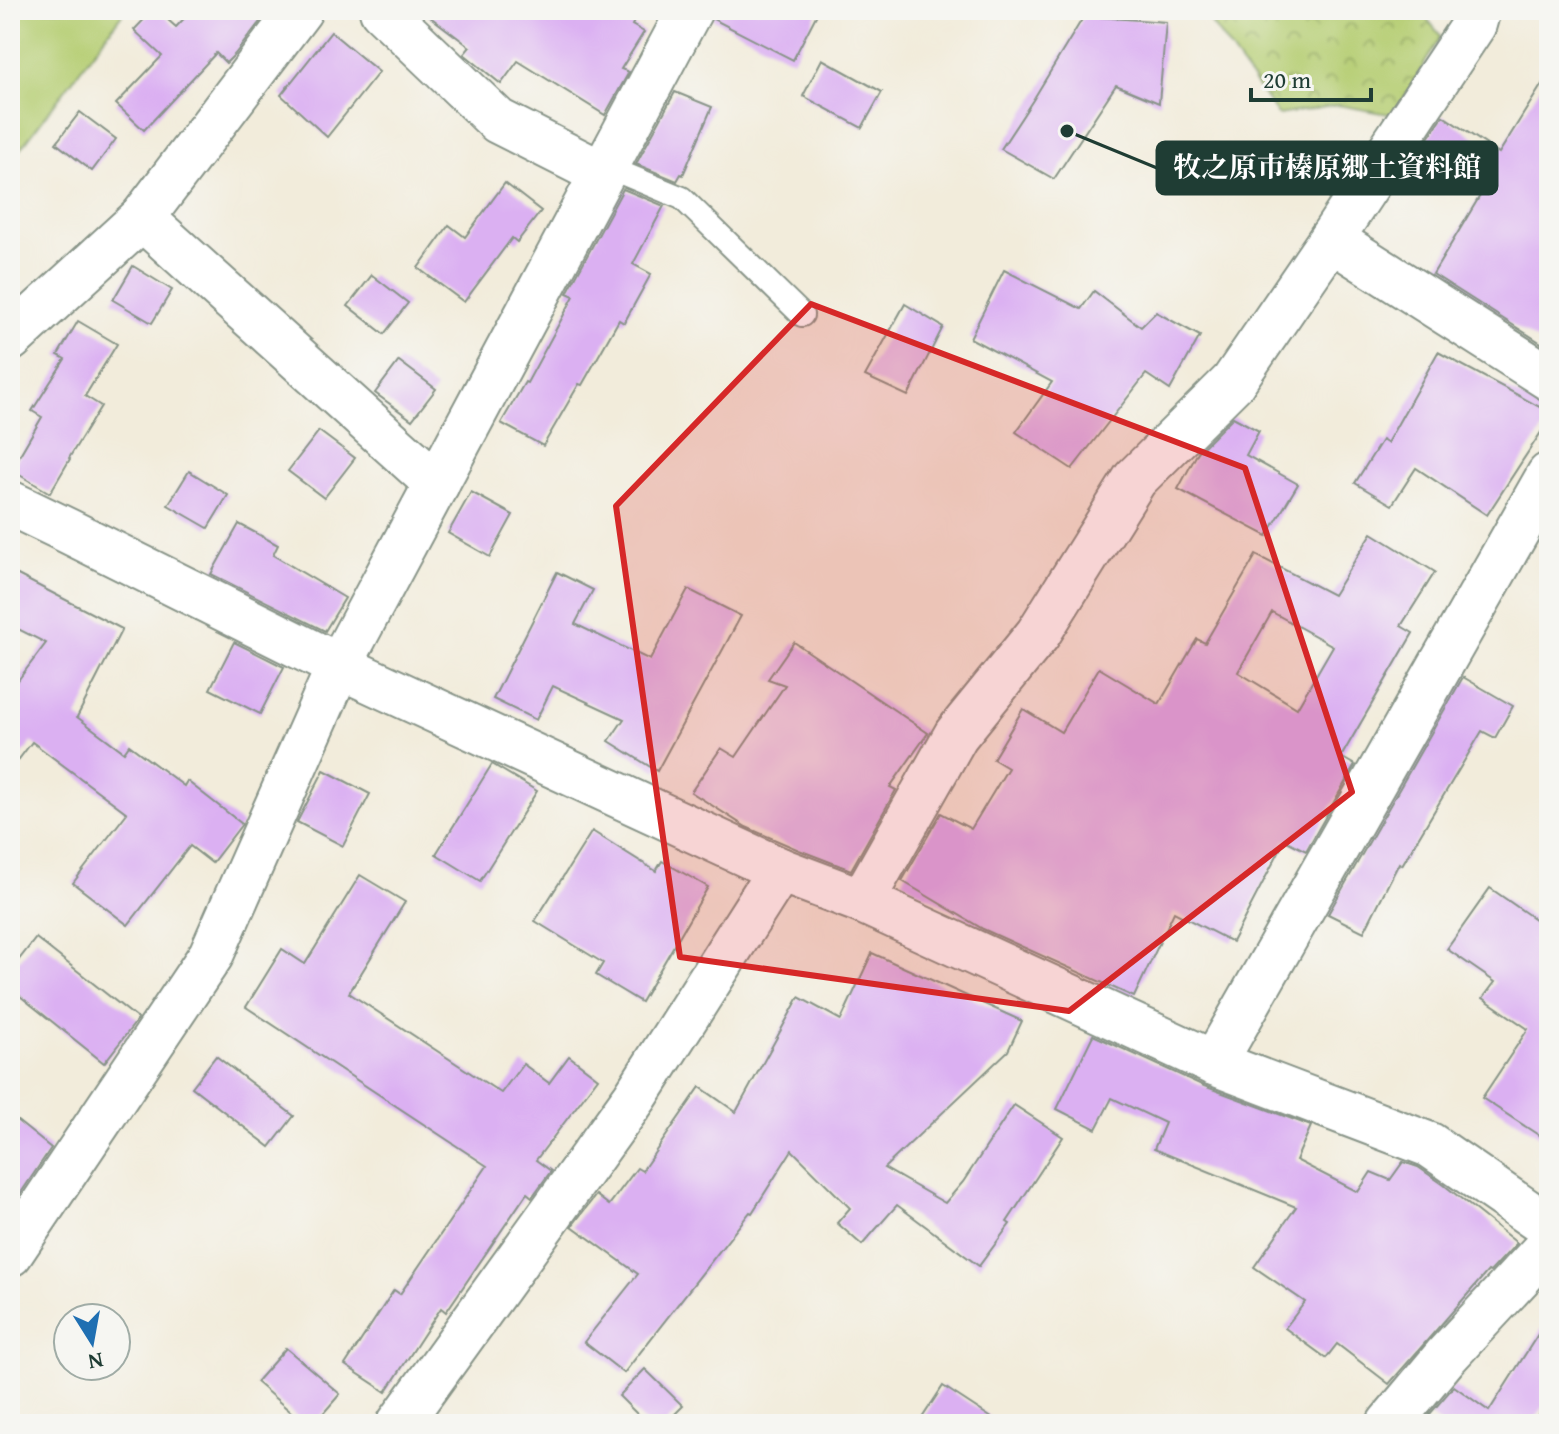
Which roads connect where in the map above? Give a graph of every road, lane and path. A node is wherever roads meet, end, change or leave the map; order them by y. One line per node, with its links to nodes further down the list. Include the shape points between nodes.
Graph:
1 (300, 10): 6 (street)
2 (382, 10): 5 (street, via 498,121)
3 (690, 10): 5 (street)
4 (1478, 10): 7 (street, via 1474,24)
5 (603, 170): 8 (lane, via 682,198); 12 (street)
6 (142, 218): 9 (street); 12 (street)
7 (1331, 239): 10 (street); 16 (street, via 1233,382 1135,479 1038,634 956,735)
8 (802, 315)
9 (10, 339)
10 (1549, 378)
11 (1549, 475): 17 (street)
12 (437, 484): 14 (street)
13 (10, 503): 14 (street)
14 (339, 666): 15 (street); 20 (street, via 211,955)
15 (780, 870): 16 (street); 21 (street, via 635,1097)
16 (862, 901): 17 (street)
17 (1214, 1063): 18 (street, via 1430,1145)
18 (1549, 1227)
19 (1549, 1245): 22 (street)
20 (10, 1254)
21 (399, 1424)
22 (1389, 1424)

